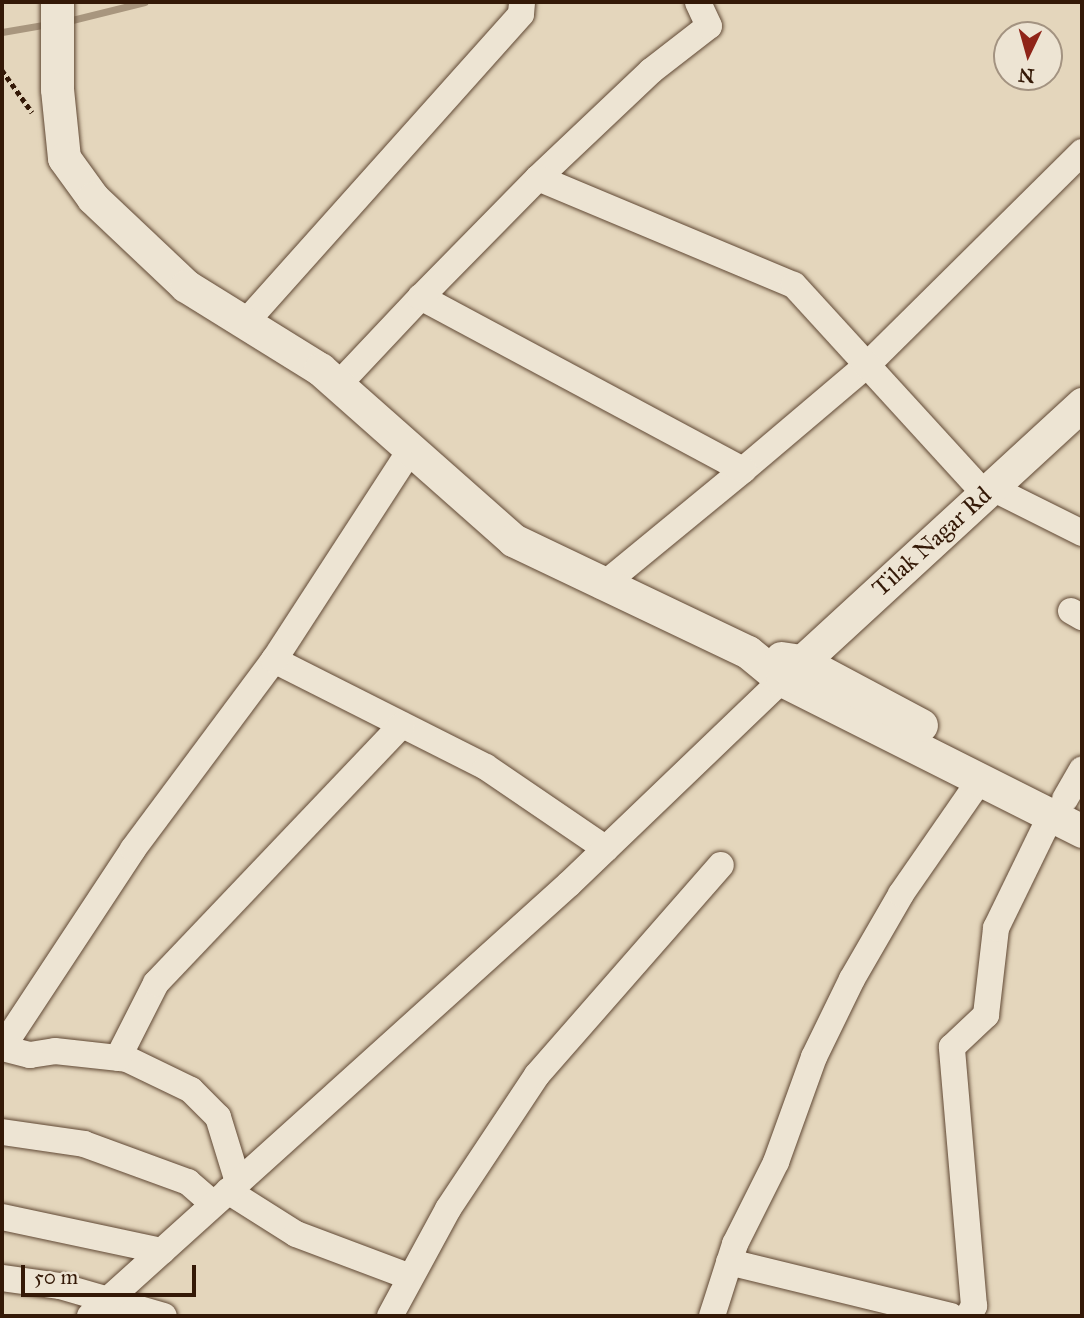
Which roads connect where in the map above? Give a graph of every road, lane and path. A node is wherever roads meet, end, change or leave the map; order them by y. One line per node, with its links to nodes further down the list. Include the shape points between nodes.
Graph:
1 (57, 2): 7 (street, via 57,89 64,158 93,198 186,286)
2 (522, 2): 7 (street, via 521,14)
3 (698, 2): 5 (street, via 709,26 651,71)
4 (1082, 152): 8 (street)
5 (538, 178): 6 (street); 8 (street, via 794,285)
6 (421, 297): 9 (street); 12 (street)
7 (245, 323): 9 (street)
8 (867, 365): 12 (street); 13 (street)
9 (338, 385): 11 (street)
10 (1082, 404): 13 (street, Tilak Nagar Rd)
11 (411, 449): 15 (street, via 513,540); 16 (street)
12 (743, 470): 15 (street)
13 (988, 491): 14 (street); 17 (street, Tilak Nagar Rd)
14 (1082, 533)
15 (602, 586): 17 (street)
16 (274, 660): 18 (street); 25 (street, via 133,849)
17 (792, 670): 20 (street); 21 (street); 23 (street)
18 (402, 725): 23 (street, via 486,767); 26 (street, via 156,983)
19 (1082, 770): 21 (street)
20 (980, 780): 21 (street); 31 (street, via 901,894 852,979 814,1057 776,1162)
21 (1066, 807): 22 (street); 39 (street, via 996,928 986,1015 952,1047 974,1306)
22 (1082, 831)
23 (606, 849): 28 (street)
24 (721, 865): 32 (street, via 537,1075)
25 (2, 1048): 26 (street, via 30,1055 55,1051)
26 (118, 1058): 28 (street, via 191,1090 218,1117)
27 (2, 1132): 28 (street, via 84,1144)
28 (226, 1192): 30 (street); 32 (street, via 296,1234)
29 (2, 1217): 30 (street)
30 (162, 1251): 34 (street)
31 (729, 1262): 37 (street); 38 (street)
32 (408, 1276): 36 (street)
33 (2, 1278): 34 (street, via 60,1286)
34 (99, 1308): 35 (street)
35 (164, 1316)
36 (390, 1316)
37 (712, 1316)
38 (950, 1316)
39 (968, 1316)

